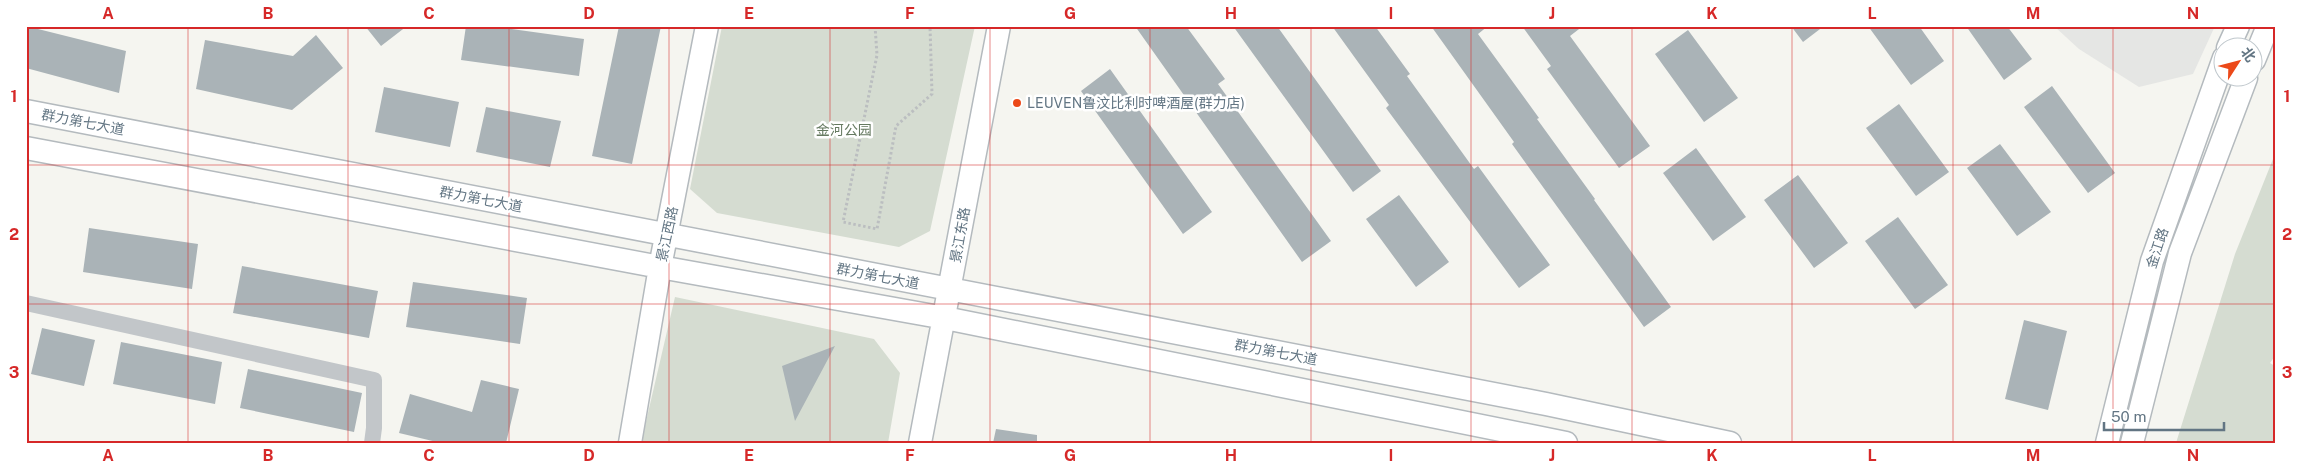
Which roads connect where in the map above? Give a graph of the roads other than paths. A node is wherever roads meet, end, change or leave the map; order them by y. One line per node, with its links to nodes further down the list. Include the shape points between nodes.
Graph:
1 (707, 26): 11 (main road, 景江西路)
2 (999, 26): 13 (main road, 景江东路)
3 (2238, 26): 5 (main road)
4 (2268, 26): 6 (main road)
5 (2233, 38)
6 (2263, 38)
7 (2214, 86): 21 (main road, 金江路, via 2152,261)
8 (2242, 88): 22 (main road, 金江路, via 2180,253)
9 (26, 111): 11 (main road, 群力第七大道)
10 (26, 148): 12 (main road, 群力第七大道)
11 (666, 236): 12 (main road, 景江西路); 13 (main road, 群力第七大道)
12 (660, 267): 15 (main road, 群力第七大道); 17 (main road, 景江西路)
13 (950, 289): 15 (main road, 景江东路); 20 (main road, 群力第七大道, via 1546,404)
14 (26, 304): 16 (street, via 374,380)
15 (945, 318): 18 (main road, 景江东路); 19 (main road, 群力第七大道)
16 (372, 443)
17 (630, 443)
18 (920, 443)
19 (1566, 443)
20 (1730, 443)
21 (2107, 443)
22 (2132, 443)

